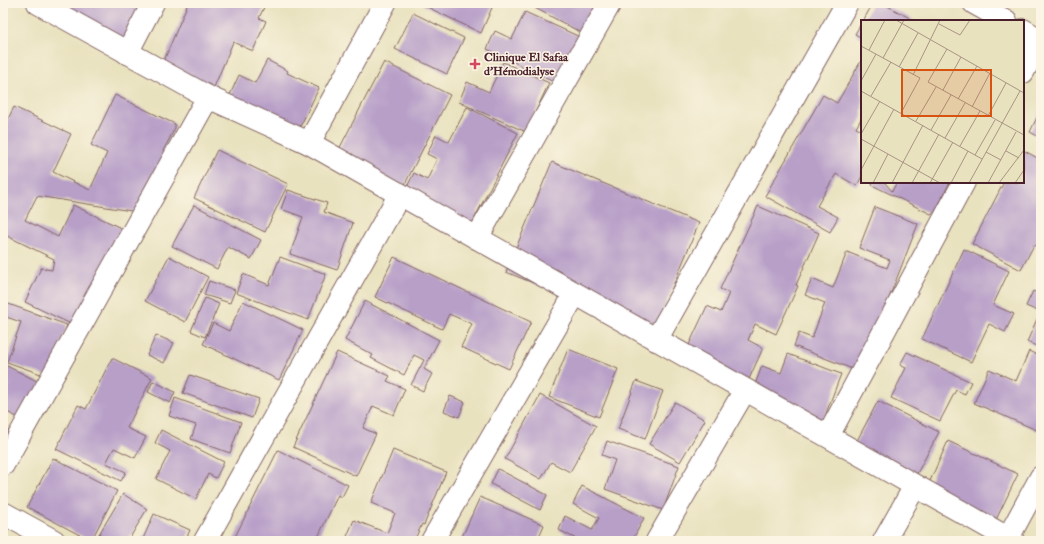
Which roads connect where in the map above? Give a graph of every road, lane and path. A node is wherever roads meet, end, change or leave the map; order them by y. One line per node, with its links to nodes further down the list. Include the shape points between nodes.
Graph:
1 (38, 3): 9 (street)
2 (153, 3): 9 (street)
3 (385, 3): 12 (street)
4 (610, 3): 15 (street)
5 (847, 3): 17 (street)
6 (974, 3): 7 (street)
7 (1004, 20)
8 (1035, 37): 10 (street)
9 (127, 53): 11 (street)
10 (1024, 69)
11 (208, 97): 12 (street); 20 (street)
12 (309, 143): 14 (street)
13 (963, 183): 19 (street)
14 (400, 194): 15 (street); 26 (street)
15 (477, 238): 16 (street)
16 (575, 294): 17 (street); 27 (street)
17 (656, 340): 18 (street)
18 (745, 390): 19 (street); 28 (street)
19 (828, 436): 22 (street)
20 (3, 465)
21 (1041, 477): 24 (street)
22 (915, 486): 24 (street); 29 (street)
23 (3, 513): 25 (street)
24 (1010, 540)
25 (54, 541)
26 (205, 541)
27 (432, 541)
28 (657, 541)
29 (884, 541)

